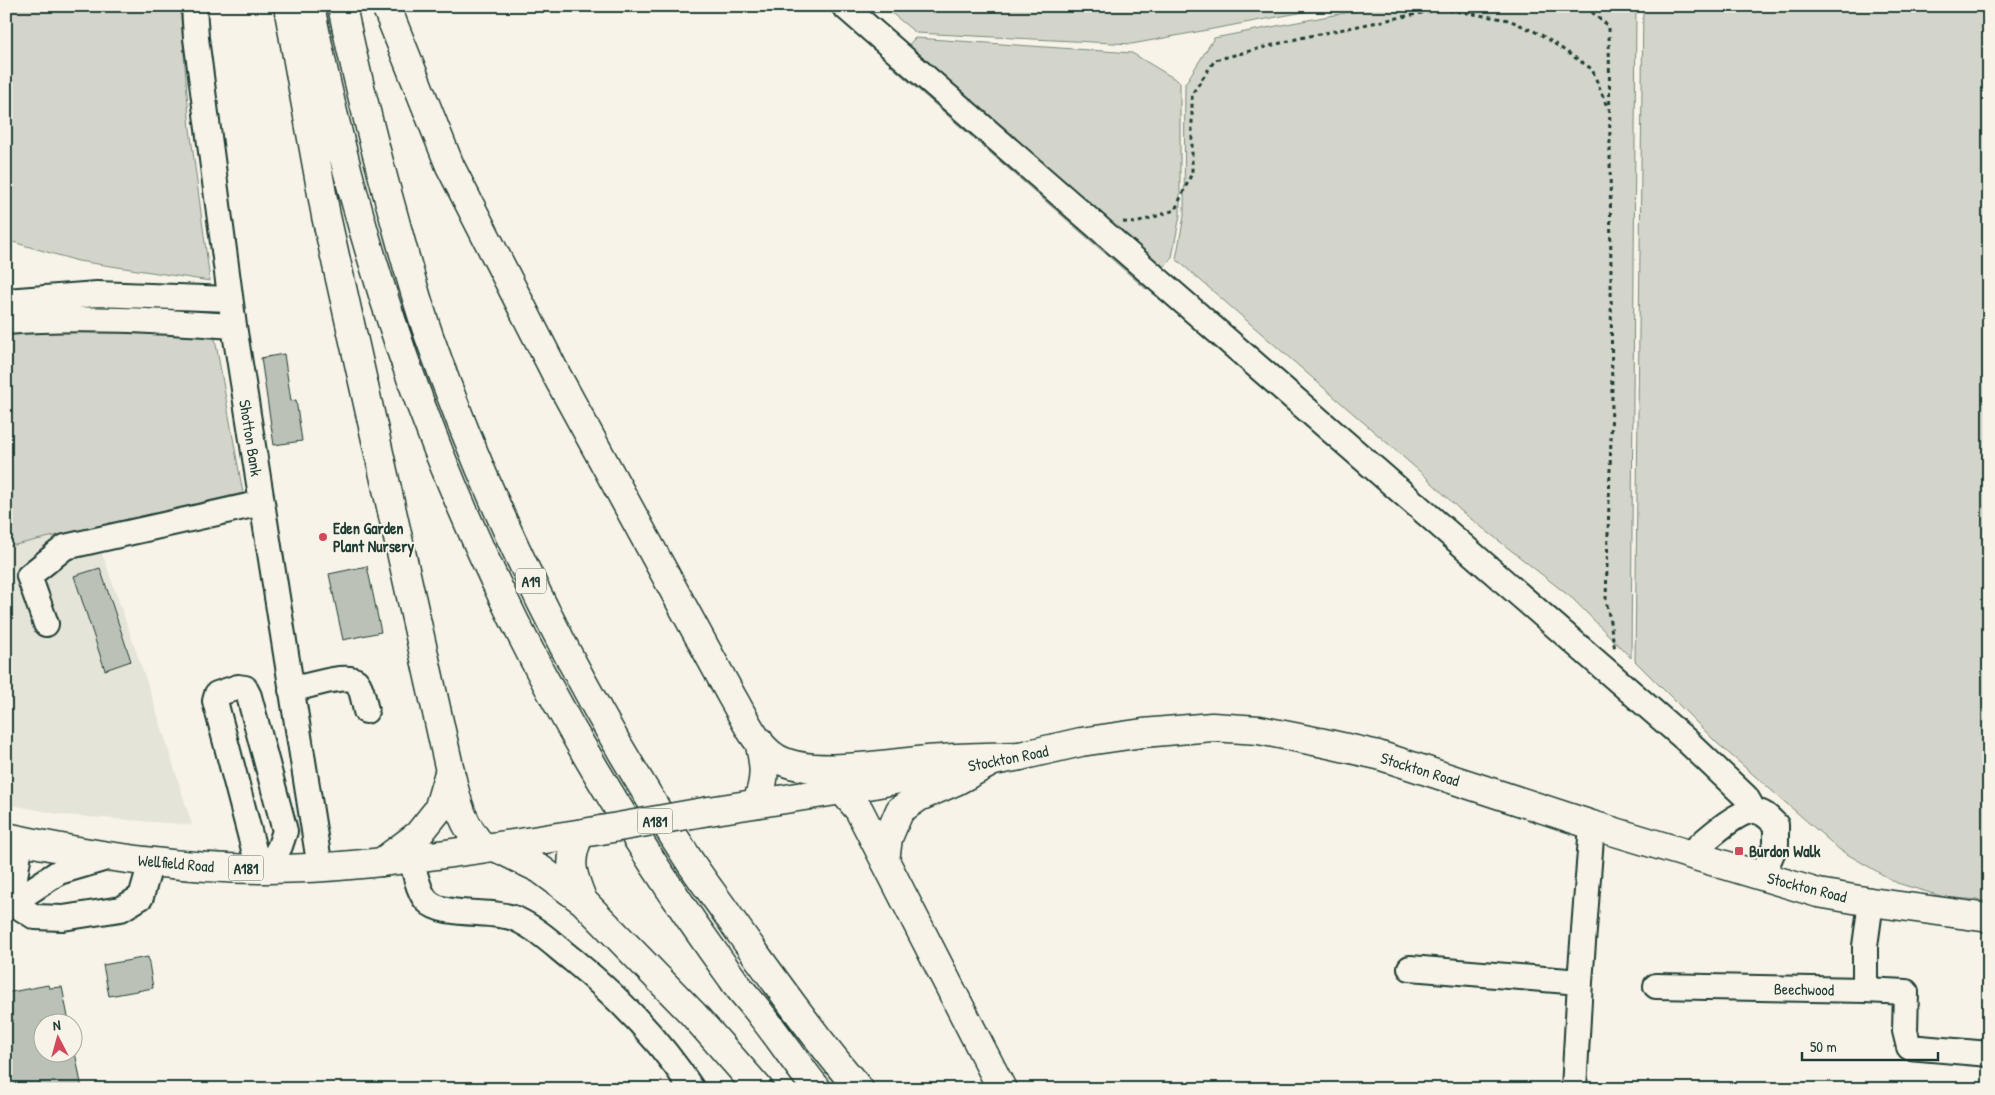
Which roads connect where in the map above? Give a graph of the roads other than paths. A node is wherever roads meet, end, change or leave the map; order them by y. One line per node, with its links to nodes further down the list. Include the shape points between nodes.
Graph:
1 (194, 6): 7 (street, Shotton Bank)
2 (288, 6): 18 (main road, via 326,216)
3 (310, 6): 46 (main road, A19, via 367,242 397,338 440,455 495,579 593,765 664,879 733,981)
4 (342, 6): 47 (main road, A19, via 364,105 429,334 475,455 533,586 610,731 685,855 772,978)
5 (386, 6): 15 (main road, via 443,148 557,376)
6 (844, 6): 21 (street, via 1686,740 1746,796)
7 (230, 299): 8 (street, via 97,294); 10 (street, Shotton Bank)
8 (6, 301)
9 (6, 322): 10 (street, via 152,321)
10 (234, 326): 11 (street, Shotton Bank)
11 (262, 503): 12 (street, via 65,547 29,576); 13 (street, Shotton Bank)
12 (46, 624)
13 (291, 690): 14 (street, via 352,678 358,682); 32 (street, Shotton Bank)
14 (366, 711)
15 (758, 741): 16 (main road, via 775,757 793,766 819,770 940,759); 20 (main road, via 765,768 764,785)
16 (1020, 756): 17 (main road, Stockton Road); 22 (main road, Stockton Road, via 1081,742 1143,733 1212,727 1259,730 1378,756)
17 (993, 761): 19 (main road, Stockton Road); 29 (main road, via 919,797 900,810 888,838)
18 (450, 771): 25 (main road, via 460,814 471,835); 31 (main road, via 438,810 418,835)
19 (842, 790): 20 (main road, A181); 29 (main road, via 859,810)
20 (757, 803): 23 (main road, A181, bridge)
21 (1754, 811): 26 (street, via 1742,813); 34 (street, via 1766,814 1776,825 1776,844)
22 (1592, 825): 26 (main road, Stockton Road); 40 (street)
23 (591, 832): 25 (main road, A181); 35 (main road, via 574,847 572,858 573,876)
24 (14, 839): 27 (main road, A181); 37 (street)
25 (490, 848): 28 (main road, A181); 35 (main road, via 540,869)
26 (1690, 854): 34 (main road, Stockton Road)
27 (110, 857): 30 (main road, Wellfield Road / A181); 37 (street, Wellfield Road, via 59,872)
28 (412, 859): 31 (main road, A181); 44 (street, via 427,902 442,909 514,918 559,947 644,1026)
29 (885, 861): 48 (main road)
30 (151, 862): 33 (main road, Wellfield Road / A181); 37 (street, via 141,898 121,909 63,918 35,916)
31 (382, 862): 32 (main road, Wellfield Road / A181)
32 (320, 868): 33 (main road, Wellfield Road / A181)
33 (264, 869): 33 (street, via 280,846 285,831 250,696 245,688 238,687 217,694 215,701)
34 (1762, 876): 36 (main road, Stockton Road)
35 (583, 901): 45 (main road, via 693,1014)
36 (1870, 902): 38 (main road, Stockton Road); 42 (street)
37 (8, 904)
38 (1989, 918)
39 (1410, 968): 40 (street)
40 (1580, 982): 49 (street)
41 (1656, 986): 42 (street, Beechwood)
42 (1865, 990): 43 (street, Beechwood, via 1906,992 1905,1031 1910,1047)
43 (1989, 1054)
44 (692, 1089)
45 (759, 1089)
46 (817, 1089)
47 (859, 1089)
48 (1002, 1089)
49 (1574, 1089)

